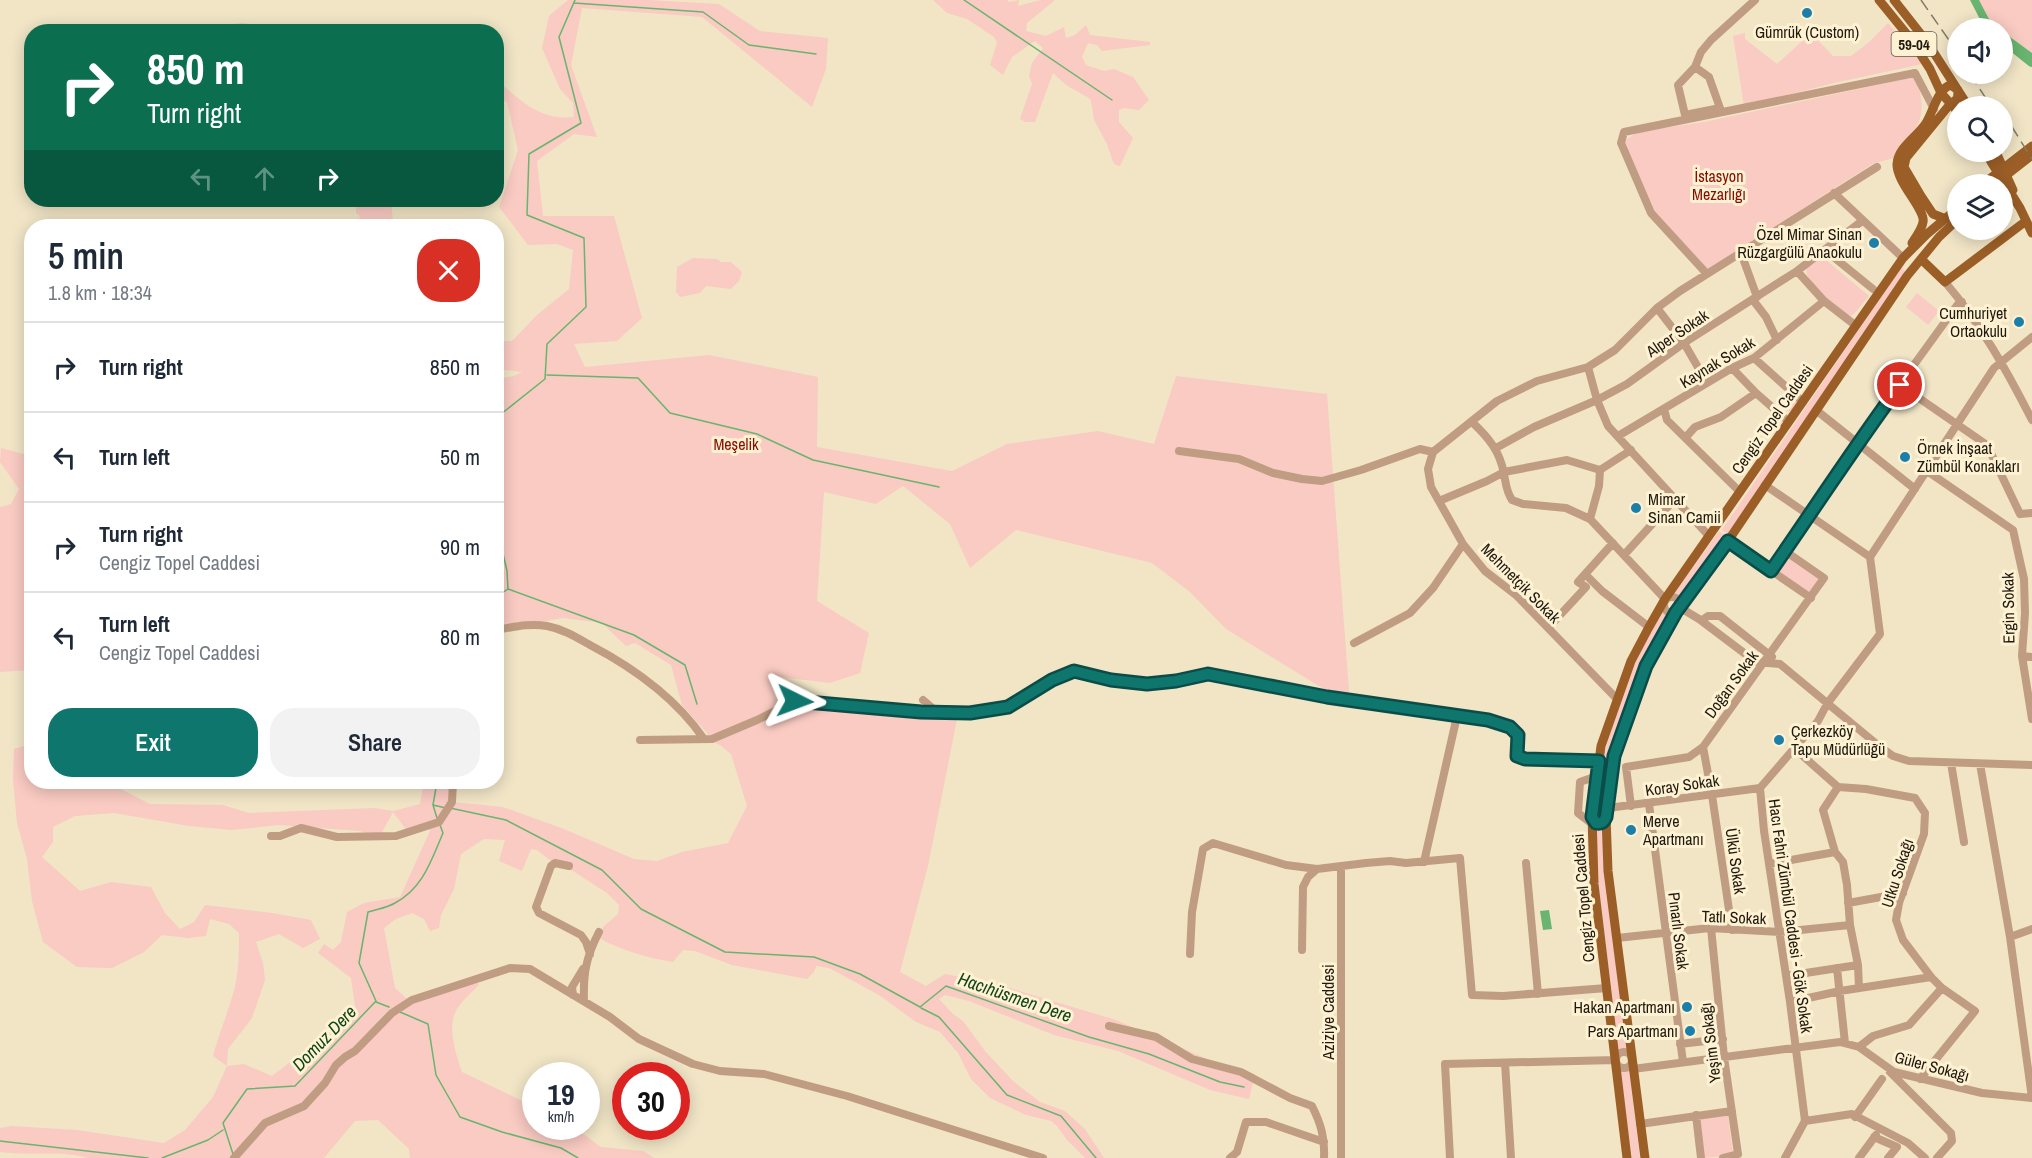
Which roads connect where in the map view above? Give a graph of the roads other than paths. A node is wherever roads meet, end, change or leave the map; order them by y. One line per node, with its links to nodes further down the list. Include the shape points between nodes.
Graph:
1 (1755, 0): 4 (street, via 1711,40)
2 (1879, 0): 6 (main road, 59-04, via 1910,38)
3 (1894, 0): 5 (main road, 59-04)
4 (1695, 67): 4 (street, via 1678,84 1685,115 1720,108 1709,77)
5 (1958, 90): 6 (main road, via 1951,85); 7 (main road); 8 (main road, 59-04)
6 (1941, 93): 9 (main road); 11 (main road)
7 (1958, 96)
8 (1962, 96)
9 (1947, 99)
10 (1947, 108): 19 (main road, via 1906,158 1904,167 1934,214)
11 (1934, 109): 26 (main road, via 1897,165 1924,221); 29 (street, via 1915,73 1624,132 1621,143 1651,213)
12 (2032, 146): 15 (main road)
13 (2032, 155): 16 (main road)
14 (1877, 167): 17 (street)
15 (1996, 174)
16 (2004, 174)
17 (1834, 193): 20 (street); 25 (street)
18 (2013, 199): 21 (main road)
19 (1946, 219): 26 (main road, Cengiz Topel Caddesi)
20 (1862, 221): 24 (street, Alper Sokak); 26 (street)
21 (2026, 221): 23 (main road); 30 (main road)
22 (1947, 229): 27 (main road, Cengiz Topel Caddesi)
23 (2032, 233)
24 (1826, 251): 28 (street, Alper Sokak); 31 (street)
25 (1741, 253): 29 (street); 32 (street)
26 (1904, 256): 36 (main road, Cengiz Topel Caddesi)
27 (1921, 259): 30 (main road); 50 (main road, Cengiz Topel Caddesi)
28 (1797, 271): 32 (street, Alper Sokak); 33 (street)
29 (1707, 274): 35 (street)
30 (1945, 282): 34 (street)
31 (1873, 289)
32 (1755, 299): 38 (street); 39 (street, Alper Sokak)
33 (1824, 301): 36 (street); 38 (street, Kaynak Sokak)
34 (1962, 302): 41 (street); 45 (street)
35 (1657, 308): 39 (street); 42 (street, via 1615,350)
36 (1855, 325): 48 (main road, Cengiz Topel Caddesi)
37 (2032, 337): 41 (street)
38 (1777, 340): 40 (street, Kaynak Sokak)
39 (1684, 343): 44 (street); 47 (street, Alper Sokak, via 1627,384)
40 (1754, 358): 43 (street, Kaynak Sokak); 48 (street)
41 (2002, 362): 51 (street); 54 (street)
42 (1588, 367): 47 (street); 53 (street, via 1537,381 1497,401)
43 (1732, 368): 44 (street, Kaynak Sokak); 46 (street)
44 (1707, 383): 49 (street, Kaynak Sokak)
45 (1900, 385): 54 (street); 57 (street)
46 (1756, 393): 52 (street); 56 (street, via 1721,417 1695,427)
47 (1597, 400): 55 (street, via 1608,426); 58 (street, Alper Sokak)
48 (1803, 402): 52 (main road, Cengiz Topel Caddesi)
49 (1664, 409): 55 (street, Kaynak Sokak); 56 (street, via 1667,420)
50 (1816, 410): 57 (street); 65 (main road, Cengiz Topel Caddesi)
51 (2032, 420)
52 (1789, 422): 67 (main road, Cengiz Topel Caddesi)
53 (1472, 423): 58 (street); 61 (street)
54 (1958, 423): 63 (street); 71 (street, via 1987,445)
55 (1618, 436): 59 (street)
56 (1686, 437): 67 (street)
57 (1858, 442): 66 (street); 72 (street)
58 (1496, 448): 64 (street)
59 (1631, 450): 62 (street); 68 (street)
60 (1179, 451): 61 (street, via 1239,459 1273,473 1322,481 1420,450)
61 (1433, 452): 69 (street, Mehmetçik Sokak, via 1428,470)
62 (1600, 470): 64 (street, via 1567,460); 73 (street)
63 (1927, 471): 66 (street); 74 (street)
64 (1504, 472): 69 (street); 73 (street, via 1505,489 1512,500 1566,508)
65 (1765, 485): 72 (street); 76 (main road, Cengiz Topel Caddesi)
66 (1915, 489): 81 (street)
67 (1740, 492): 75 (main road, Cengiz Topel Caddesi)
68 (1676, 499): 75 (street); 80 (street)
69 (1439, 501): 78 (street, Mehmetçik Sokak)
70 (2032, 513): 71 (street)
71 (2020, 514): 74 (street)
72 (1810, 516): 79 (street); 81 (street)
73 (1590, 519): 77 (street)
74 (2013, 530): 84 (street, Ergin Sokak)
75 (1709, 536): 86 (main road, Cengiz Topel Caddesi)
76 (1728, 541): 82 (street); 87 (main road, Cengiz Topel Caddesi)
77 (1613, 543): 80 (street); 83 (street)
78 (1463, 544): 91 (street, Mehmetçik Sokak, via 1485,571 1516,595); 92 (street, via 1433,588 1410,613)
79 (1785, 551): 82 (street); 85 (street, Doğan Sokak, via 1824,579)
80 (1624, 555): 86 (street)
81 (1870, 557): 100 (street, Hacı Fahri Zümbül Caddesi - Gök Sokak, via 1880,634)
82 (1771, 571): 85 (street)
83 (1585, 574): 89 (street); 91 (street, via 1578,582 1586,588)
84 (2028, 578): 94 (street, Ergin Sokak)
85 (1811, 598): 93 (street, Doğan Sokak)
86 (1665, 599): 87 (street, via 1676,598); 89 (main road, Cengiz Topel Caddesi)
87 (1678, 609): 88 (street); 119 (main road, Cengiz Topel Caddesi, via 1646,666 1614,756)
88 (1702, 620): 93 (street, via 1720,616); 96 (street, via 1756,662)
89 (1649, 627): 98 (main road, Cengiz Topel Caddesi)
90 (504, 628): 104 (street, via 525,624 548,626 619,660 655,687)
91 (1548, 628): 98 (street, Mehmetçik Sokak)
92 (1354, 643)
93 (1769, 655): 96 (street, Doğan Sokak); 97 (street)
94 (2022, 656): 95 (street); 103 (street, Ergin Sokak)
95 (2032, 657)
96 (1764, 663): 97 (street); 106 (street, Doğan Sokak)
97 (1780, 664): 100 (street)
98 (1616, 698): 108 (main road, Cengiz Topel Caddesi)
99 (923, 700): 101 (street)
100 (1827, 704): 107 (street, Hacı Fahri Zümbül Caddesi - Gök Sokak); 109 (street, via 1893,756 1909,761)
101 (937, 712): 102 (street, via 970,713 1008,707 1074,671 1147,684 1208,674); 104 (street, via 795,701 712,739)
102 (1457, 716): 108 (street, via 1510,727 1518,735 1517,756 1525,759); 124 (street)
103 (2032, 719)
104 (704, 739): 105 (street)
105 (640, 740)
106 (1703, 747): 116 (street); 118 (street, via 1689,757 1626,767)
107 (1795, 749): 113 (street); 114 (street, Hacı Fahri Zümbül Caddesi - Gök Sokak)
108 (1599, 761): 112 (main road, Cengiz Topel Caddesi)
109 (1951, 762): 110 (street); 122 (street)
110 (1980, 764): 111 (street); 139 (street)
111 (2032, 765)
112 (1597, 776): 120 (main road, Cengiz Topel Caddesi); 120 (street, via 1580,782 1578,813)
113 (1838, 787): 123 (street, via 1823,810); 130 (street, Utku Sokağı, via 1915,798 1925,813 1924,834)
114 (1760, 788): 116 (street, Koray Sokak); 126 (street, Hacı Fahri Zümbül Caddesi - Gök Sokak)
115 (453, 789): 121 (street, via 452,802 439,822 396,836 337,837 301,828)
116 (1712, 795): 117 (street, Koray Sokak); 135 (street, Ülkü Sokak)
117 (1650, 804): 118 (street, Koray Sokak); 137 (street, Pınarlı Sokak)
118 (1631, 806): 119 (street, Koray Sokak)
119 (1607, 813): 120 (street, Koray Sokak, via 1594,810); 140 (main road, Cengiz Topel Caddesi, via 1608,871)
120 (1591, 819): 150 (main road, Cengiz Topel Caddesi, via 1594,885)
121 (271, 836)
122 (1964, 842)
123 (1835, 852): 126 (street); 131 (street, via 1843,862)
124 (1424, 862): 128 (street); 154 (street, via 1460,858 1472,995)
125 (1526, 863): 154 (street)
126 (1769, 864): 138 (street, Hacı Fahri Zümbül Caddesi - Gök Sokak)
127 (568, 866): 142 (street, via 551,866 536,908 581,935)
128 (1341, 866): 129 (street); 187 (street, Aziziye Caddesi)
129 (1317, 869): 141 (street, via 1303,887); 143 (street, via 1286,865 1213,843 1203,849 1192,912)
130 (1903, 893): 131 (street); 148 (street, Utku Sokağı, via 1896,921 1903,940)
131 (1848, 903): 132 (street)
132 (1850, 925): 138 (street, Tatlı Sokak); 145 (street)
133 (1711, 928): 135 (street, Tatlı Sokak); 137 (street, Tatlı Sokak); 159 (street, Yeşim Sokağı)
134 (2032, 929): 139 (street)
135 (1732, 930): 138 (street, Tatlı Sokak)
136 (599, 932): 142 (street)
137 (1666, 932): 140 (street, Tatlı Sokak); 161 (street, Pınarlı Sokak)
138 (1780, 932): 147 (street, Hacı Fahri Zümbül Caddesi - Gök Sokak)
139 (2010, 937): 173 (street)
140 (1617, 938): 165 (main road, Cengiz Topel Caddesi)
141 (1302, 950)
142 (590, 954): 144 (street)
143 (1190, 954)
144 (586, 964): 149 (street); 155 (street, via 572,987)
145 (1858, 965): 146 (street); 151 (street)
146 (1837, 968): 147 (street); 153 (street)
147 (1786, 976): 157 (street, Hacı Fahri Zümbül Caddesi - Gök Sokak)
148 (1931, 977): 151 (street); 152 (street, Utku Sokağı)
149 (583, 981): 155 (street); 156 (street)
150 (1607, 988): 154 (street); 166 (main road, Cengiz Topel Caddesi)
151 (1859, 988): 153 (street)
152 (1942, 988): 163 (street, via 1909,1025 1873,1036); 172 (street, Utku Sokağı, via 1975,1011)
153 (1840, 991): 157 (street); 160 (street)
154 (1538, 994)
155 (573, 995): 156 (street); 183 (street, via 530,969 510,968 412,1000 392,1013 336,1065 304,1106 265,1123)
156 (584, 1001): 184 (street, via 639,1039 693,1064 720,1071 764,1074 836,1093)
157 (1790, 1002): 162 (street, Hacı Fahri Zümbül Caddesi - Gök Sokak)
158 (1109, 1026): 181 (street, via 1156,1037 1192,1059 1241,1072 1312,1106)
159 (1723, 1039): 161 (street); 164 (street, Yeşim Sokağı)
160 (1845, 1043): 162 (street, Güler Sokağı); 163 (street, Güler Sokağı)
161 (1680, 1044): 167 (street, Pınarlı Sokak)
162 (1796, 1047): 164 (street); 177 (street, Hacı Fahri Zümbül Caddesi - Gök Sokak)
163 (1859, 1047): 170 (street, Güler Sokağı)
164 (1724, 1056): 167 (street); 174 (street, Yeşim Sokağı)
165 (1631, 1058): 166 (street, via 1624,1052); 169 (main road, Cengiz Topel Caddesi)
166 (1616, 1060): 168 (street); 190 (main road, Cengiz Topel Caddesi)
167 (1683, 1062): 169 (street)
168 (1505, 1063): 188 (street, via 1445,1064); 189 (street)
169 (1633, 1069): 178 (main road, Cengiz Topel Caddesi)
170 (1887, 1069): 172 (street, Güler Sokağı); 198 (street, via 1951,1133 1952,1141)
171 (1882, 1079): 176 (street)
172 (1920, 1079): 173 (street, Güler Sokağı, via 1982,1093)
173 (2032, 1098)
174 (1732, 1111): 175 (street); 182 (street, Yeşim Sokağı)
175 (1696, 1115): 178 (street); 192 (street)
176 (1855, 1117): 177 (street, via 1852,1114); 179 (street)
177 (1805, 1122): 194 (street)
178 (1640, 1124): 191 (main road, Cengiz Topel Caddesi)
179 (1880, 1128): 180 (street); 197 (street, via 1908,1143)
180 (1874, 1137): 195 (street); 196 (street, via 1897,1147)
181 (1324, 1142): 185 (street, via 1266,1122 1246,1122 1237,1152); 186 (street)
182 (1742, 1156): 193 (street)
183 (234, 1158)
184 (1043, 1158)
185 (1230, 1158)
186 (1324, 1158)
187 (1341, 1158)
188 (1450, 1158)
189 (1511, 1158)
190 (1628, 1158)
191 (1645, 1158)
192 (1701, 1158)
193 (1723, 1158)
194 (1785, 1158)
195 (1859, 1158)
196 (1888, 1158)
197 (1925, 1158)
198 (1937, 1158)

